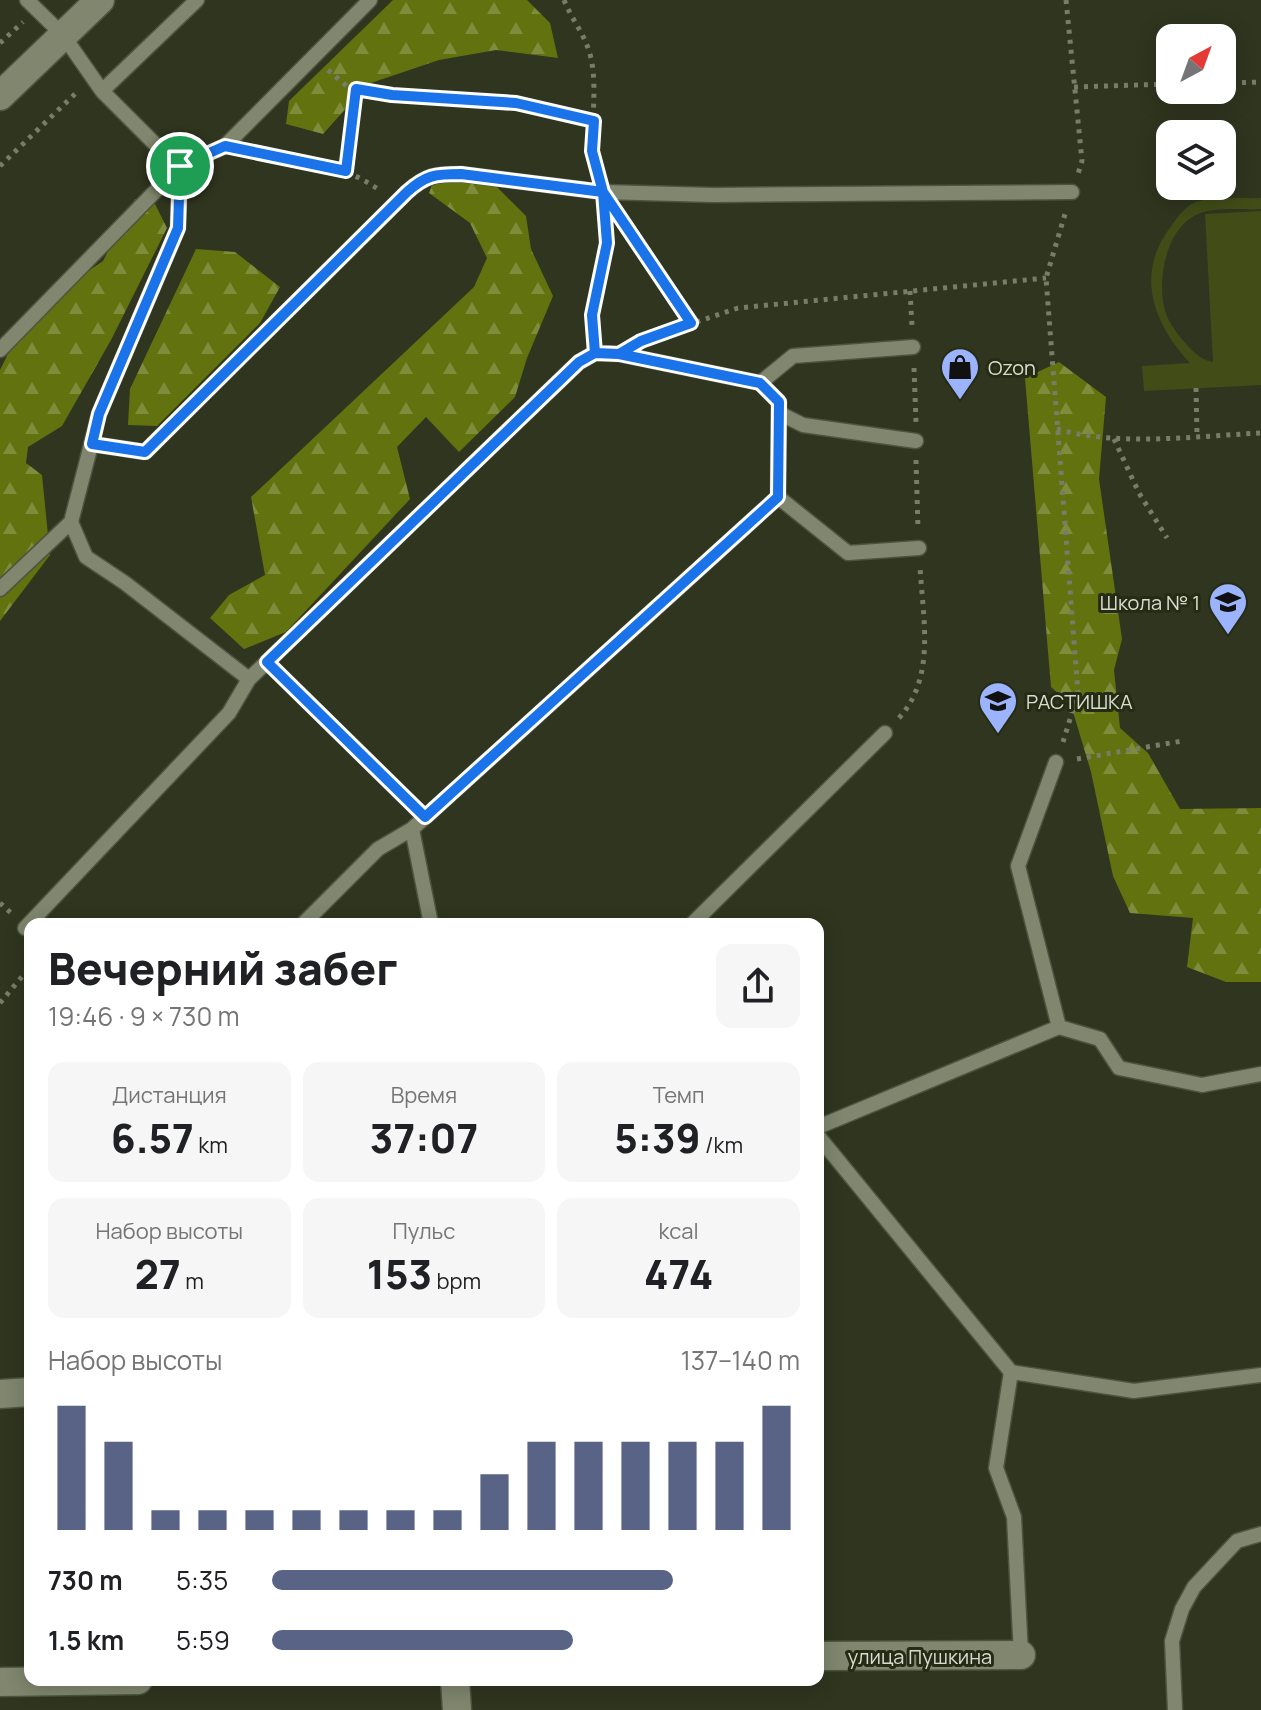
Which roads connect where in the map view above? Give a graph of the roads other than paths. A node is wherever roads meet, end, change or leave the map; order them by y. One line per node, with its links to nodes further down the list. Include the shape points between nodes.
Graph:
1 (27, 0): 5 (lane)
2 (100, 0): 5 (street)
3 (197, 0): 6 (lane)
4 (370, 0): 8 (lane, via 225,146)
5 (63, 35): 6 (lane); 7 (street)
6 (102, 91): 8 (lane)
7 (0, 96)
8 (180, 166): 11 (lane); 15 (lane, via 178,228 99,414)
9 (1072, 192): 15 (lane, via 603,192 440,174 422,179 395,204 145,452)
10 (913, 347): 12 (lane, via 793,356)
11 (0, 350)
12 (760, 383): 13 (lane, via 779,402); 20 (lane, via 619,354 595,353 579,362)
13 (781, 414): 14 (lane, via 803,425); 16 (lane)
14 (916, 441)
15 (92, 444): 17 (lane)
16 (778, 497): 18 (lane, via 848,553); 23 (lane)
17 (71, 522): 19 (lane); 20 (lane, via 86,557)
18 (919, 548)
19 (0, 589)
20 (249, 679): 24 (lane, via 229,713)
21 (885, 733): 27 (lane)
22 (1056, 762): 28 (lane, via 1018,866)
23 (412, 829): 25 (lane, via 378,849); 26 (lane)
24 (34, 918)
25 (309, 918)
26 (430, 918)
27 (698, 918)
28 (1059, 1027): 29 (lane, via 1100,1039 1119,1068 1202,1085); 30 (lane)
29 (1261, 1074)
30 (824, 1125)
31 (824, 1143): 32 (lane)
32 (1011, 1372): 33 (lane, via 1134,1391); 37 (lane, via 996,1468 1014,1517)
33 (1261, 1375)
34 (24, 1392): 35 (street)
35 (0, 1394)
36 (1261, 1534): 43 (lane, via 1237,1541 1194,1587 1182,1609 1172,1641)
37 (1021, 1655): 38 (street, улица Пушкина)
38 (824, 1656)
39 (0, 1682): 40 (street)
40 (24, 1682)
41 (455, 1686): 42 (street)
42 (457, 1710)
43 (1175, 1710)

